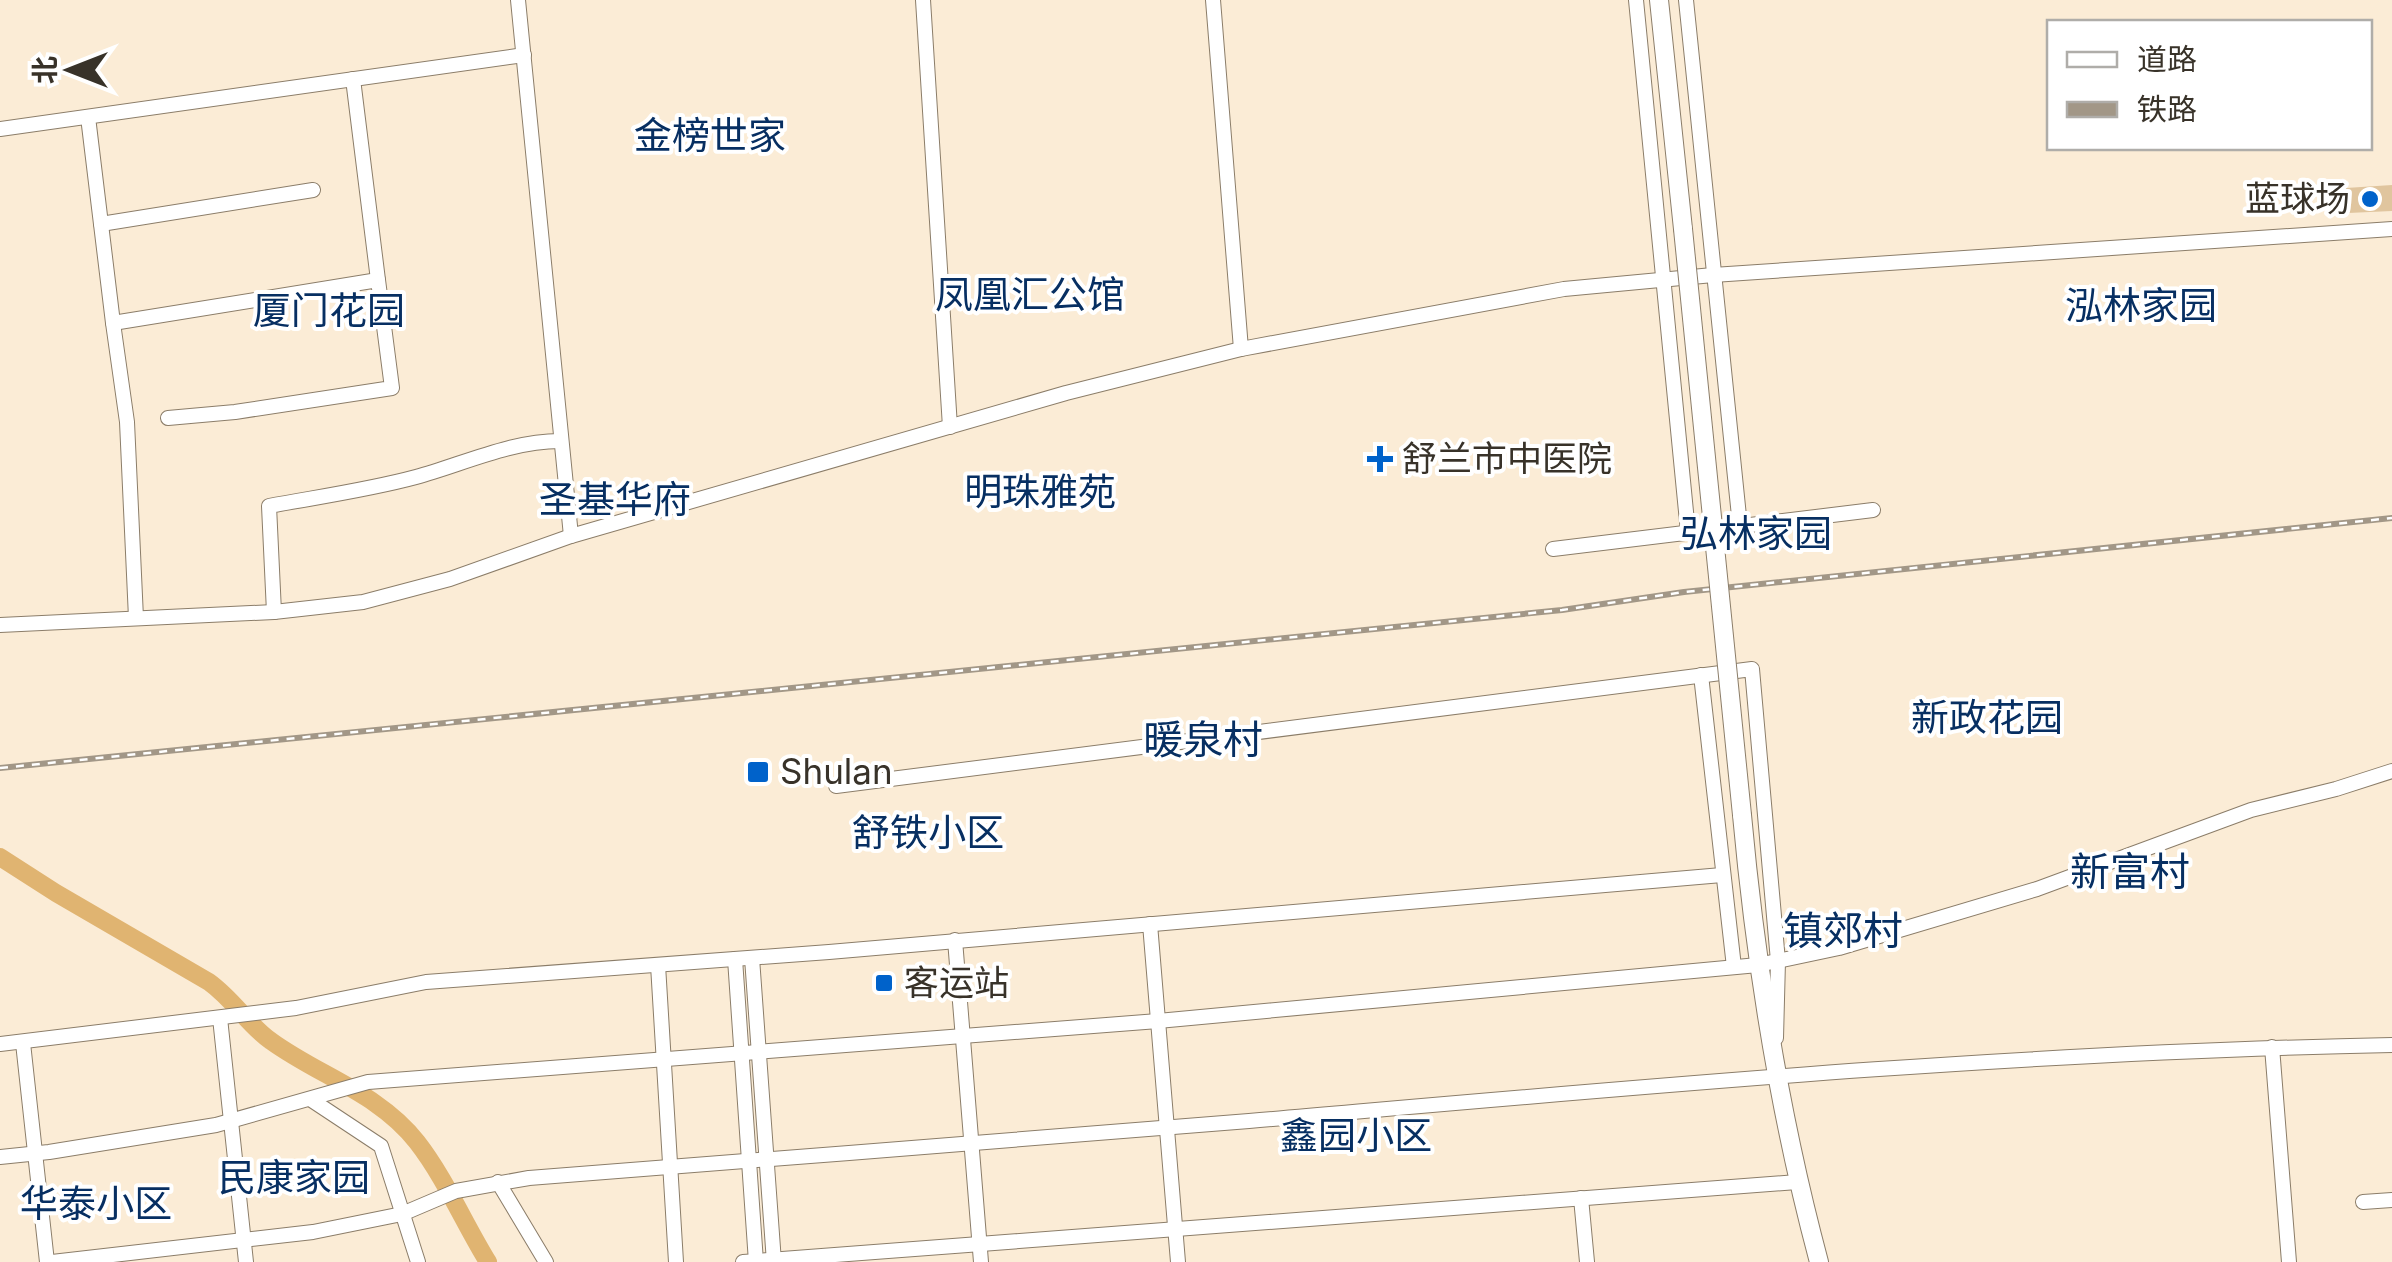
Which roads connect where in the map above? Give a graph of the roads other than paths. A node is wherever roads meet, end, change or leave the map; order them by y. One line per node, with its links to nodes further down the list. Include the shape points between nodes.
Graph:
1 (518, 0): 7 (street)
2 (923, 0): 20 (street)
3 (1212, 0): 18 (street)
4 (1636, 0): 16 (street)
5 (1659, 0): 40 (main road, bridge)
6 (1686, 0): 14 (street)
7 (524, 55): 8 (street); 21 (street)
8 (353, 79): 9 (street); 15 (street)
9 (88, 117): 10 (street); 12 (street)
10 (0, 129)
11 (313, 190): 12 (street)
12 (101, 224): 17 (street)
13 (2392, 230): 14 (street)
14 (1713, 275): 16 (street); 23 (street)
15 (378, 280): 17 (street); 19 (street, via 392,388)
16 (1662, 280): 18 (street, via 1564,289); 24 (street)
17 (113, 323): 28 (street, via 126,422)
18 (1241, 349): 20 (street)
19 (168, 418)
20 (950, 427): 25 (street)
21 (560, 440): 25 (street); 27 (street, via 269,506)
22 (1873, 510): 23 (street)
23 (1740, 526): 24 (street)
24 (1688, 532): 26 (street)
25 (571, 536): 27 (street, via 363,602)
26 (1553, 549)
27 (274, 612): 28 (street)
28 (136, 618): 29 (street)
29 (0, 624)
30 (1701, 675): 32 (street); 33 (street); 38 (street, via 1752,668)
31 (2392, 772): 38 (street, via 2251,810 2036,889)
32 (836, 786)
33 (1722, 874): 34 (street); 41 (street)
34 (1150, 924): 35 (street); 43 (street)
35 (955, 940): 36 (street); 44 (street)
36 (752, 958): 37 (street); 49 (street)
37 (735, 959): 39 (street); 50 (street)
38 (1778, 961): 40 (street); 52 (street)
39 (658, 965): 42 (street, via 426,982); 51 (street)
40 (1758, 965): 41 (street); 52 (main road)
41 (1734, 967): 43 (street)
42 (220, 1018): 45 (street); 54 (street)
43 (1158, 1021): 44 (street); 55 (street)
44 (963, 1037): 49 (street); 56 (street)
45 (23, 1043): 46 (street); 57 (street)
46 (0, 1044)
47 (2392, 1044): 48 (street)
48 (2272, 1047): 52 (street); 82 (street)
49 (759, 1053): 50 (street); 59 (street)
50 (742, 1054): 51 (street); 60 (street)
51 (664, 1060): 53 (street, via 368,1082); 61 (street)
52 (1774, 1076): 55 (street); 63 (main road)
53 (312, 1099): 54 (street); 67 (street, via 381,1146)
54 (231, 1120): 57 (street); 69 (street)
55 (1167, 1128): 56 (street); 68 (street)
56 (972, 1143): 59 (street); 70 (street)
57 (35, 1154): 58 (street); 72 (street)
58 (0, 1157)
59 (766, 1158): 60 (street); 71 (street)
60 (749, 1160): 61 (street); 77 (street)
61 (670, 1166): 62 (street); 76 (street)
62 (498, 1182): 67 (street); 75 (street)
63 (1797, 1182): 64 (street); 81 (main road)
64 (1581, 1198): 68 (street); 80 (street)
65 (2392, 1200): 66 (street)
66 (2363, 1202)
67 (403, 1214): 69 (street); 74 (street)
68 (1176, 1229): 70 (street); 79 (street)
69 (244, 1241): 72 (street); 73 (street)
70 (980, 1244): 71 (street); 78 (street)
71 (774, 1261): 77 (street)
72 (50, 1262)
73 (246, 1262)
74 (418, 1262)
75 (546, 1262)
76 (676, 1262)
77 (752, 1262)
78 (981, 1262)
79 (1178, 1262)
80 (1587, 1262)
81 (1819, 1262)
82 (2289, 1262)

